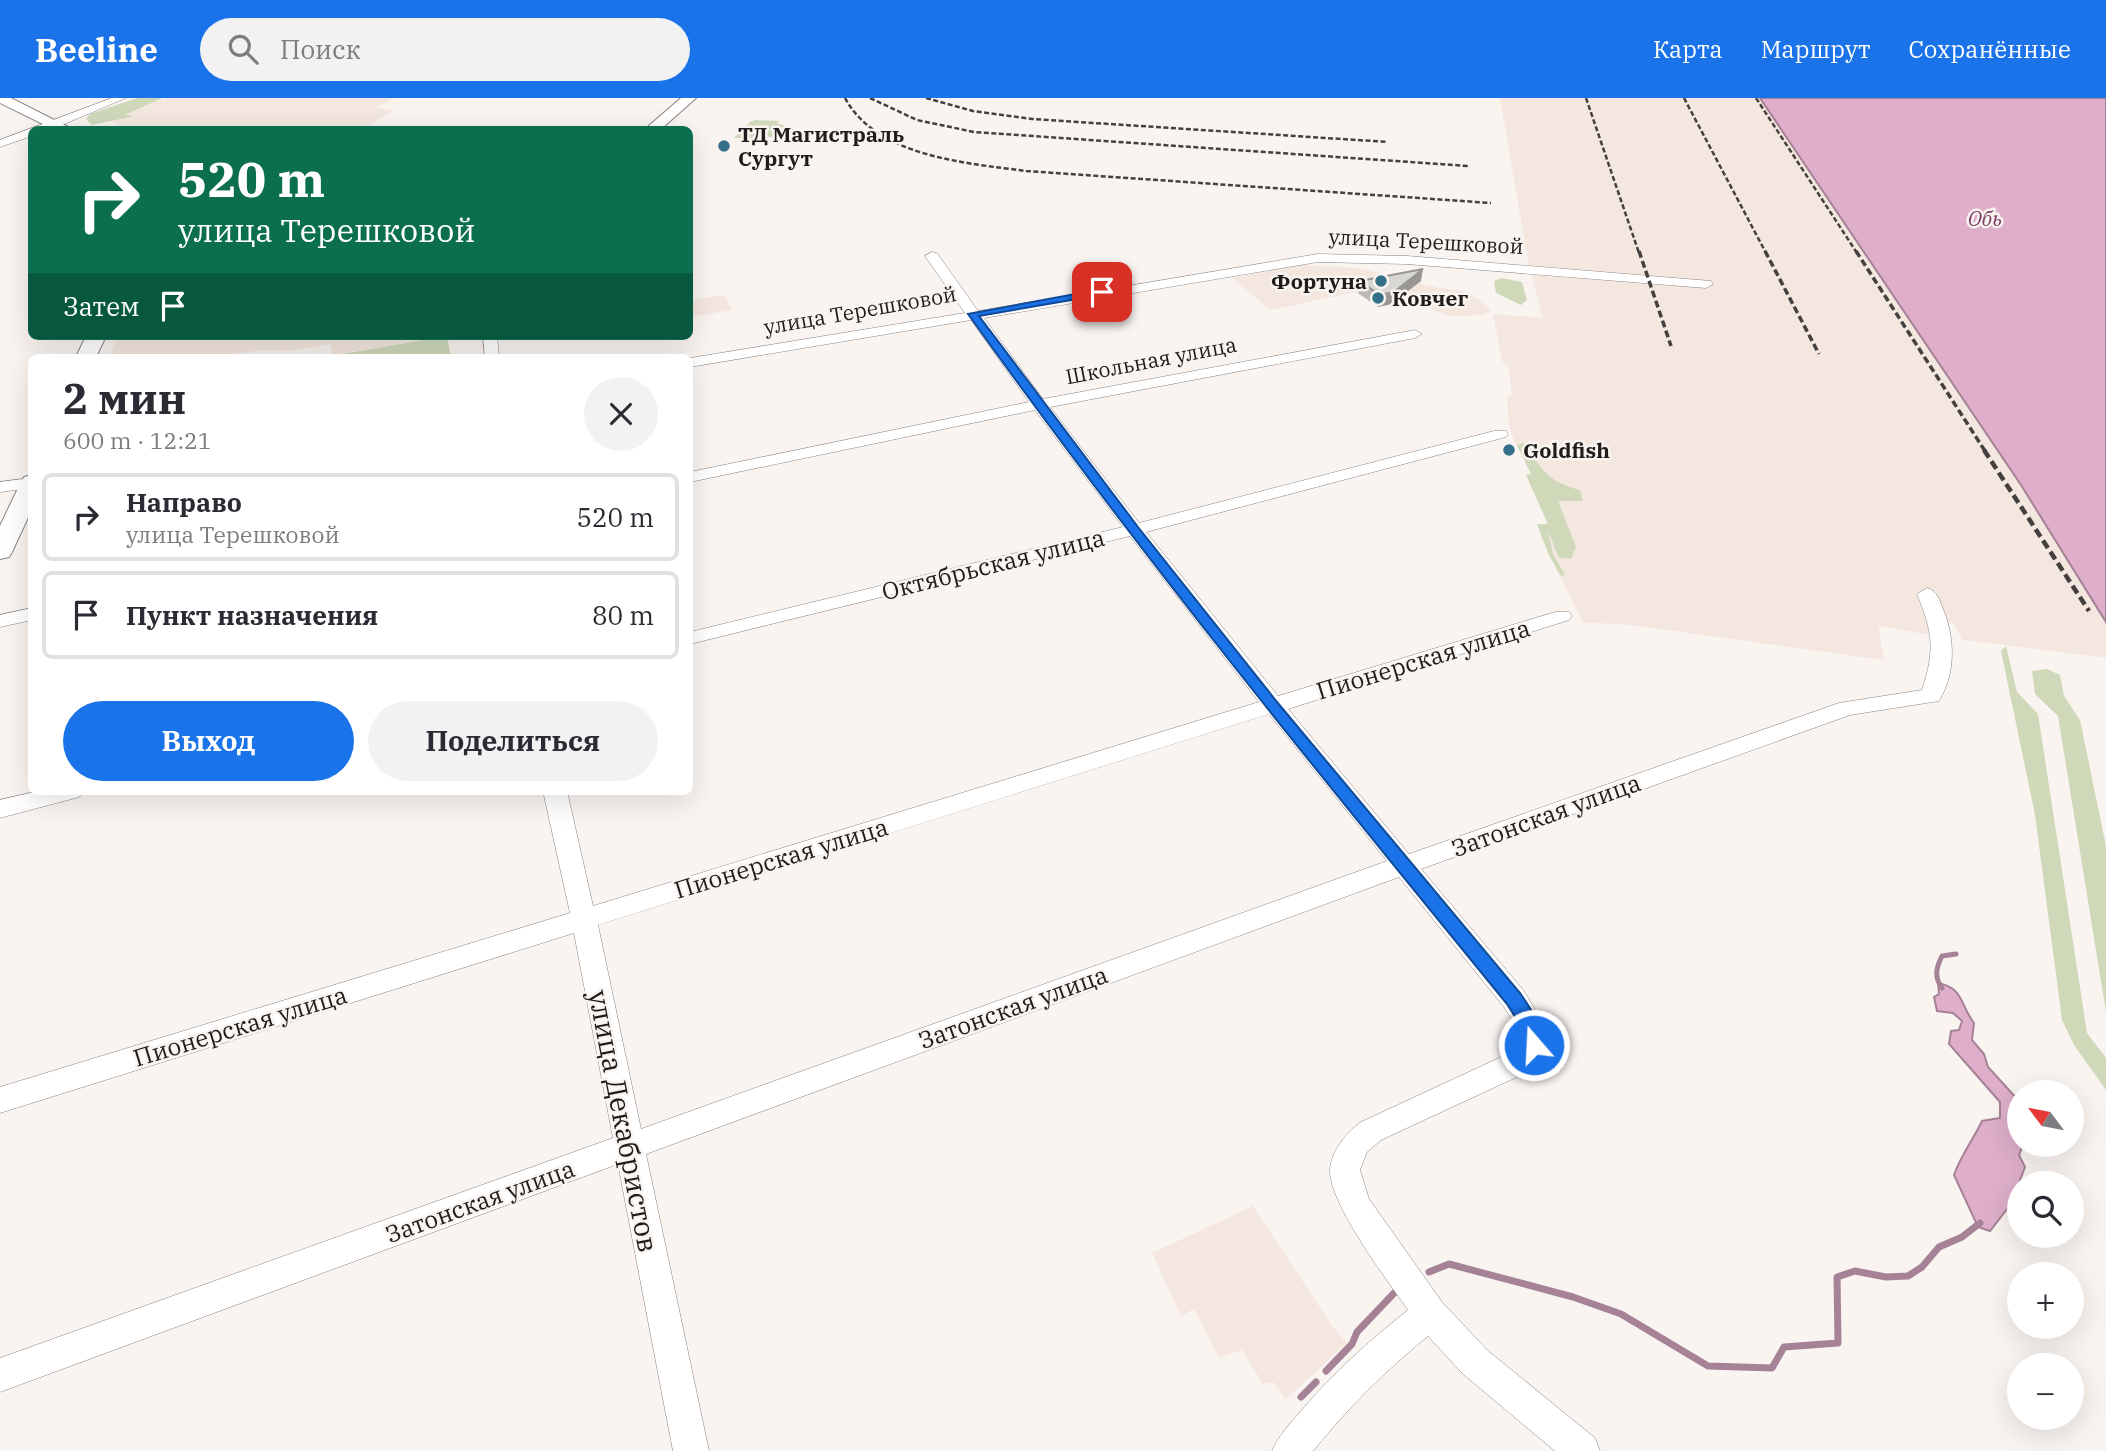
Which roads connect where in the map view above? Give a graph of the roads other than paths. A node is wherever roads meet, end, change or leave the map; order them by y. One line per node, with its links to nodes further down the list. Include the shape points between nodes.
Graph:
1 (121, 98): 4 (street)
2 (689, 98): 7 (main road)
3 (0, 99): 5 (main road)
4 (98, 106): 5 (street, via 57,112); 6 (street)
5 (28, 109): 6 (main road)
6 (61, 126)
7 (656, 126)
8 (28, 134): 9 (street)
9 (0, 144)
10 (932, 256): 12 (street)
11 (1706, 285): 12 (street, улица Терешковой, via 1407,260 1318,258)
12 (972, 314): 14 (street, улица Терешковой); 15 (street)
13 (1415, 334): 15 (street, Школьная улица)
14 (693, 362)
15 (1041, 404): 17 (street, Школьная улица); 21 (street)
16 (1500, 434): 21 (street, Октябрьская улица)
17 (693, 476)
18 (28, 482): 19 (street)
19 (0, 487)
20 (28, 489): 22 (main road)
21 (1133, 530): 27 (street, Октябрьская улица); 28 (street)
22 (0, 552)
23 (1927, 594): 32 (street, Затонская улица, via 1939,621 1944,657 1931,696 1847,708)
24 (28, 615): 26 (street)
25 (1562, 616): 28 (street, Пионерская улица)
26 (0, 621)
27 (693, 637)
28 (1271, 706): 32 (street); 33 (street, Пионерская улица)
29 (55, 795): 31 (street)
30 (556, 795): 33 (street, улица Декабристов)
31 (0, 809)
32 (1404, 865): 35 (street, Затонская улица); 36 (street, via 1514,999 1528,1021 1534,1045 1522,1061 1371,1131 1355,1143 1345,1170 1356,1206)
33 (584, 920): 34 (street, Пионерская улица); 35 (street, улица Декабристов)
34 (0, 1100)
35 (629, 1146): 37 (street, Затонская улица); 38 (street, улица Декабристов)
36 (1430, 1314): 39 (street, via 1373,1359); 40 (street, via 1475,1362)
37 (0, 1375)
38 (691, 1451)
39 (1290, 1451)
40 (1581, 1451)

